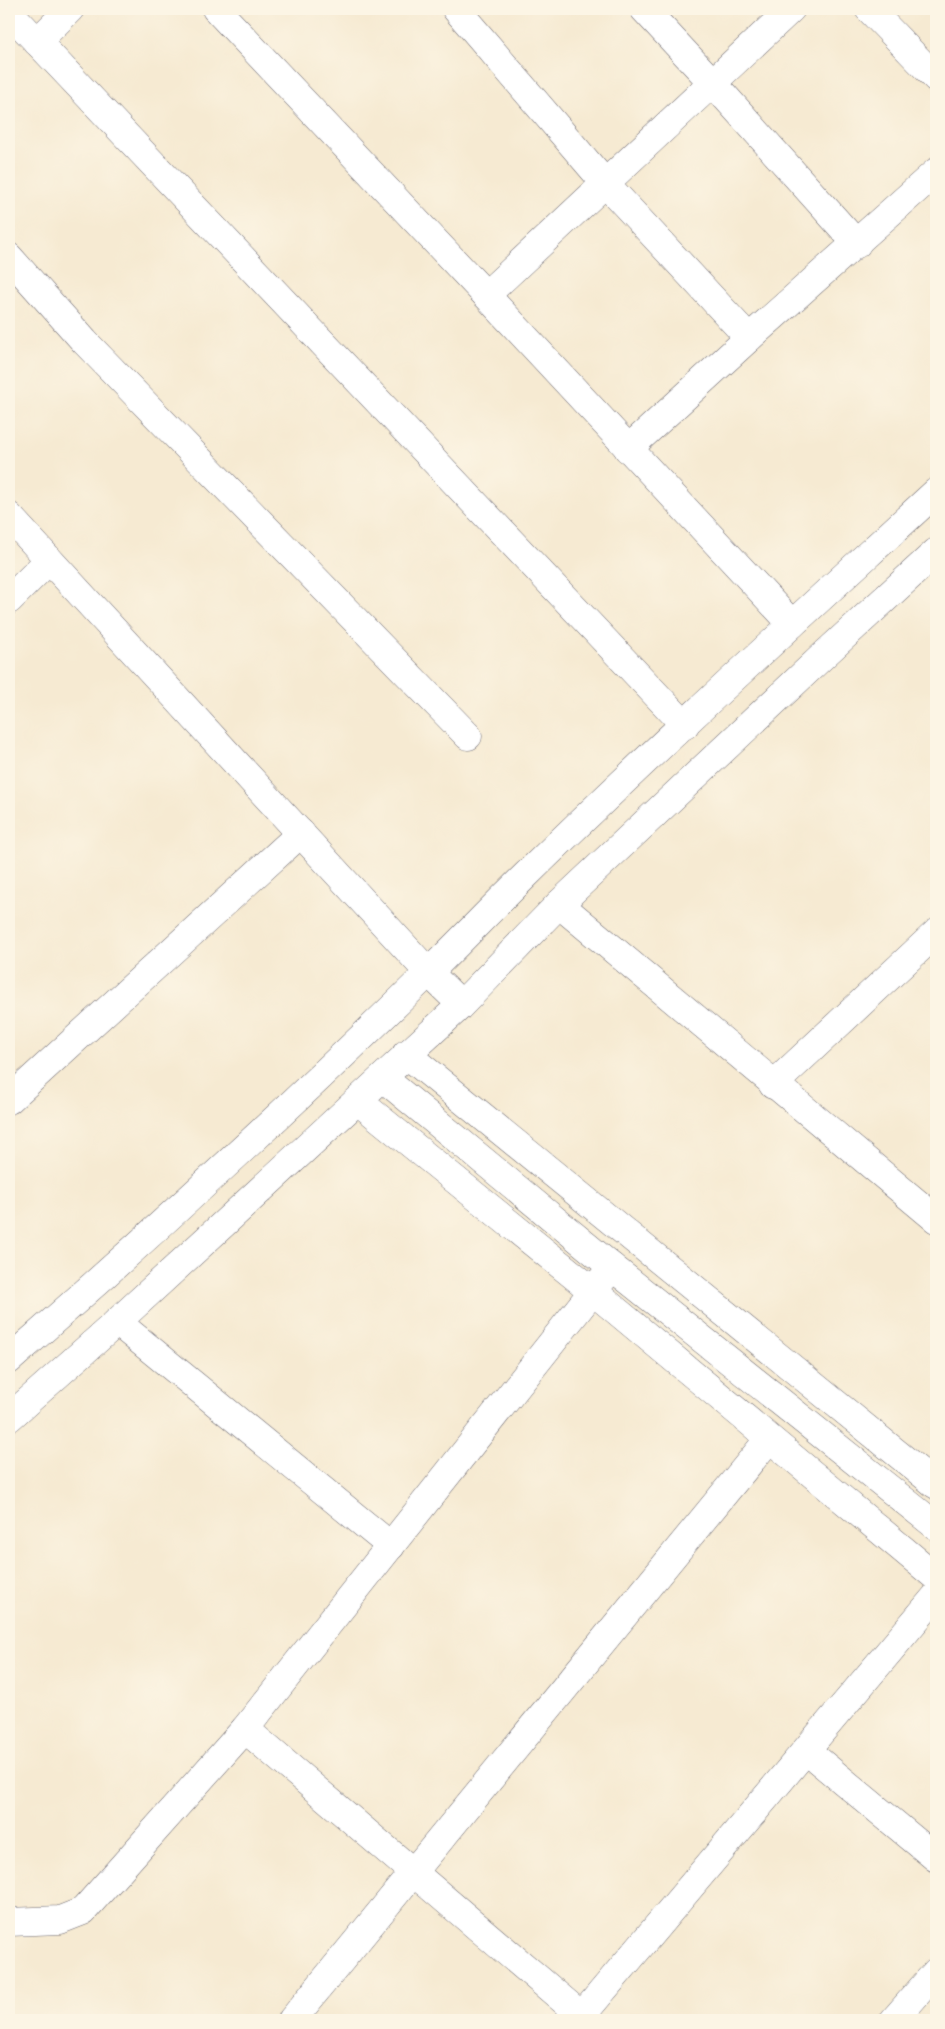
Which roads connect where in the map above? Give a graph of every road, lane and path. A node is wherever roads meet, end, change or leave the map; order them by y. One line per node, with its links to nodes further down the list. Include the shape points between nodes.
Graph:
1 (70, 9): 8 (street)
2 (216, 9): 15 (street)
3 (456, 9): 12 (street)
4 (644, 9): 10 (street)
5 (791, 9): 10 (street)
6 (869, 9): 9 (street)
7 (9, 12): 8 (street)
8 (37, 42): 24 (street)
9 (936, 78)
10 (712, 82): 12 (street); 13 (street)
11 (936, 172): 13 (street)
12 (605, 183): 15 (street); 16 (street)
13 (857, 244): 16 (street)
14 (9, 257): 25 (street, via 86,342)
15 (486, 294): 17 (street)
16 (748, 338): 17 (street)
17 (628, 449): 23 (street)
18 (936, 492): 23 (street)
19 (9, 516): 21 (street)
20 (936, 552): 27 (street)
21 (49, 560): 22 (street); 26 (street)
22 (9, 600)
23 (792, 624): 24 (street)
24 (685, 725): 29 (street)
25 (468, 736)
26 (301, 833): 29 (street); 34 (street)
27 (559, 904): 30 (street); 33 (street)
28 (936, 933): 33 (street)
29 (428, 973): 30 (street); 40 (street, via 312,1085)
30 (461, 1004): 31 (street)
31 (406, 1054): 32 (street); 43 (street)
32 (383, 1078): 35 (street); 37 (street)
33 (774, 1085): 36 (street)
34 (9, 1100)
35 (358, 1100): 38 (street); 39 (street)
36 (936, 1219)
37 (612, 1267): 38 (street); 44 (street)
38 (594, 1292): 42 (street); 45 (street)
39 (118, 1322): 41 (street); 45 (street)
40 (9, 1360)
41 (9, 1418)
42 (769, 1439): 46 (street); 51 (street)
43 (936, 1485)
44 (936, 1526)
45 (391, 1546): 48 (street)
46 (936, 1577)
47 (936, 1596): 49 (street)
48 (245, 1729): 51 (street); 52 (street, via 83,1912 60,1920)
49 (807, 1751): 50 (street); 54 (street)
50 (936, 1858)
51 (414, 1873): 54 (street); 55 (street)
52 (9, 1922)
53 (936, 1972): 56 (street)
54 (580, 2018)
55 (292, 2020)
56 (894, 2020)

